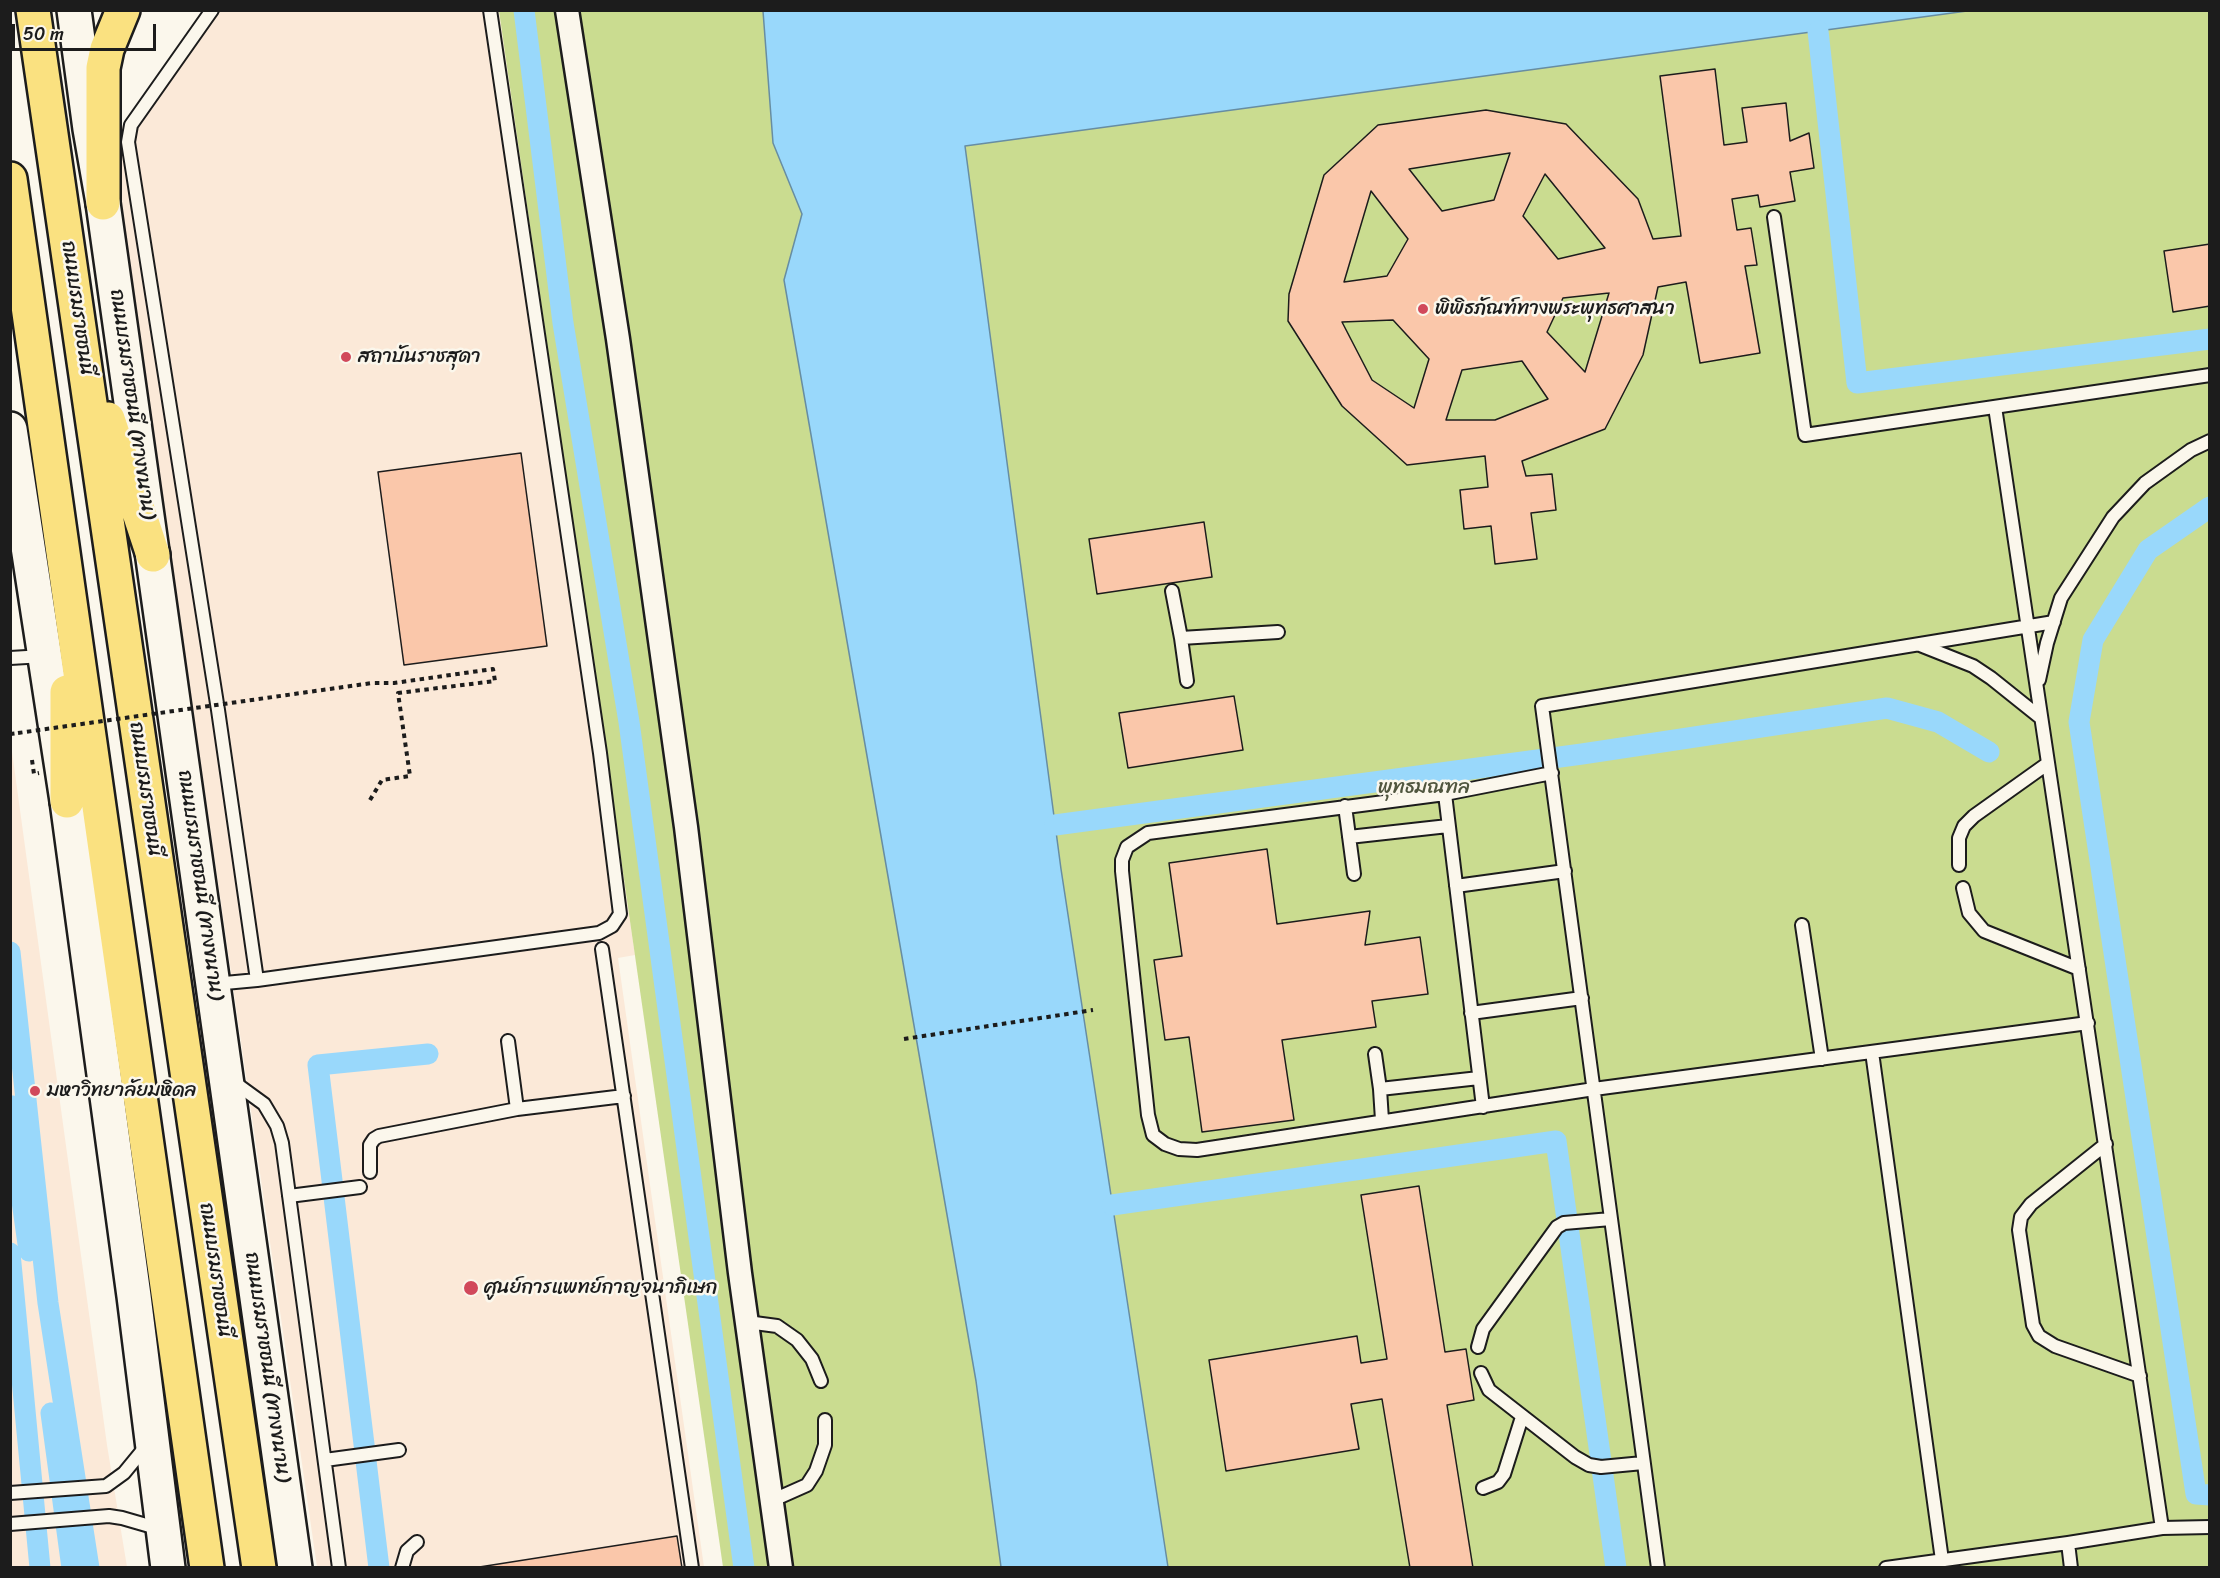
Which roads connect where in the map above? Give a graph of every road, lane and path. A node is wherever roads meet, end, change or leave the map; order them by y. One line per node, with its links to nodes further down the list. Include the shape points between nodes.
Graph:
1 (33, 10): 10 (main road, ถนนบรมราชชนนี)
2 (74, 10): 8 (main road, ถนนบรมราชชนนี (ทางขนาน))
3 (123, 10): 8 (main road, via 103,68)
4 (212, 10): 45 (lane, via 131,125 128,142)
5 (490, 10): 45 (lane, via 620,914 617,921 599,933)
6 (567, 10): 69 (street, via 618,339 686,827)
7 (10, 179): 16 (main road)
8 (104, 203): 15 (main road, ถนนบรมราชชนนี (ทางขนาน))
9 (1774, 216): 12 (lane, via 1805,435)
10 (82, 340): 15 (main road); 92 (main road, ถนนบรมราชชนนี)
11 (2210, 375): 12 (lane)
12 (1995, 407): 19 (lane)
13 (11, 431): 23 (main road)
14 (2210, 441): 18 (lane, via 2145,483 2113,517 2061,598)
15 (153, 555): 46 (main road, ถนนบรมราชชนนี (ทางขนาน))
16 (68, 575): 33 (main road); 91 (main road)
17 (1172, 591): 21 (lane)
18 (2054, 621): 19 (lane); 26 (lane)
19 (2026, 626): 22 (lane); 26 (lane)
20 (1278, 632): 21 (lane)
21 (1181, 638): 25 (lane)
22 (1918, 644): 27 (lane, via 1973,666); 30 (lane, via 1542,706)
23 (45, 656): 24 (lane); 33 (main road)
24 (10, 658)
25 (1187, 681)
26 (2037, 685): 27 (lane)
27 (2041, 718): 29 (lane)
28 (10, 734): 32 (path, bridge, via 494,669 495,681 398,693 410,776 382,780)
29 (2047, 764): 37 (lane, via 1964,826 1959,838); 44 (lane)
30 (1552, 773): 31 (lane); 38 (lane)
31 (1445, 794): 34 (lane); 35 (lane)
32 (370, 800)
33 (67, 801): 76 (main road)
34 (1345, 806): 36 (lane); 63 (lane, via 1148,834 1127,847 1122,872 1148,1116 1153,1135 1165,1144 1197,1150)
35 (1448, 826): 36 (lane); 40 (lane)
36 (1349, 837): 39 (lane)
37 (1959, 865)
38 (1565, 871): 40 (lane); 47 (lane)
39 (1354, 874)
40 (1456, 886): 49 (lane)
41 (1963, 888): 44 (lane, via 1969,913 1984,931)
42 (1802, 925): 55 (lane)
43 (602, 950): 60 (lane)
44 (2079, 969): 50 (lane)
45 (257, 980): 46 (lane)
46 (214, 984): 56 (main road, ถนนบรมราชชนนี (ทางขนาน))
47 (1582, 998): 49 (lane); 59 (lane)
48 (1093, 1010): 51 (path)
49 (1471, 1013): 57 (lane)
50 (2088, 1023): 53 (lane); 64 (lane)
51 (904, 1039)
52 (508, 1041): 62 (lane)
53 (1872, 1052): 55 (lane); 89 (lane)
54 (1375, 1054): 58 (lane)
55 (1822, 1059): 59 (lane)
56 (226, 1077): 67 (lane, via 264,1104 277,1126); 93 (main road, ถนนบรมราชชนนี (ทางขนาน))
57 (1479, 1078): 58 (lane); 61 (lane)
58 (1380, 1089): 63 (lane)
59 (1594, 1089): 61 (lane); 68 (lane)
60 (624, 1096): 62 (lane); 96 (lane)
61 (1483, 1107): 63 (lane)
62 (517, 1109): 65 (lane, via 379,1136 368,1151)
63 (1382, 1120)
64 (2106, 1144): 72 (lane); 72 (lane, via 2031,1204 2021,1217 2019,1230 2032,1325 2039,1336 2055,1346)
65 (370, 1172)
66 (355, 1188): 67 (lane)
67 (289, 1196): 78 (lane)
68 (1611, 1219): 70 (lane, via 1564,1223 1552,1233 1483,1329); 79 (lane)
69 (747, 1322): 73 (lane, via 777,1326 797,1340 812,1359); 82 (street)
70 (1478, 1347)
71 (1481, 1372): 74 (lane, via 1489,1390)
72 (2140, 1376): 85 (lane)
73 (821, 1381)
74 (1522, 1417): 79 (lane, via 1589,1465); 80 (lane, via 1504,1474 1498,1482)
75 (825, 1420): 82 (lane, via 825,1445 807,1485)
76 (152, 1438): 81 (lane, via 124,1473 106,1486); 86 (main road)
77 (393, 1451): 78 (lane)
78 (324, 1460): 94 (lane)
79 (1643, 1463): 98 (lane)
80 (1483, 1488)
81 (10, 1493)
82 (771, 1501): 97 (street)
83 (10, 1524): 86 (lane, via 109,1516)
84 (2210, 1527): 85 (lane)
85 (2162, 1528): 88 (lane)
86 (163, 1529): 90 (main road)
87 (417, 1542): 95 (lane, via 406,1551)
88 (2068, 1543): 89 (lane); 100 (lane)
89 (1942, 1560): 99 (lane)
90 (168, 1568)
91 (207, 1568)
92 (259, 1568)
93 (295, 1568)
94 (339, 1568)
95 (402, 1568)
96 (692, 1568)
97 (781, 1568)
98 (1658, 1568)
99 (1886, 1568)
100 (2071, 1568)

